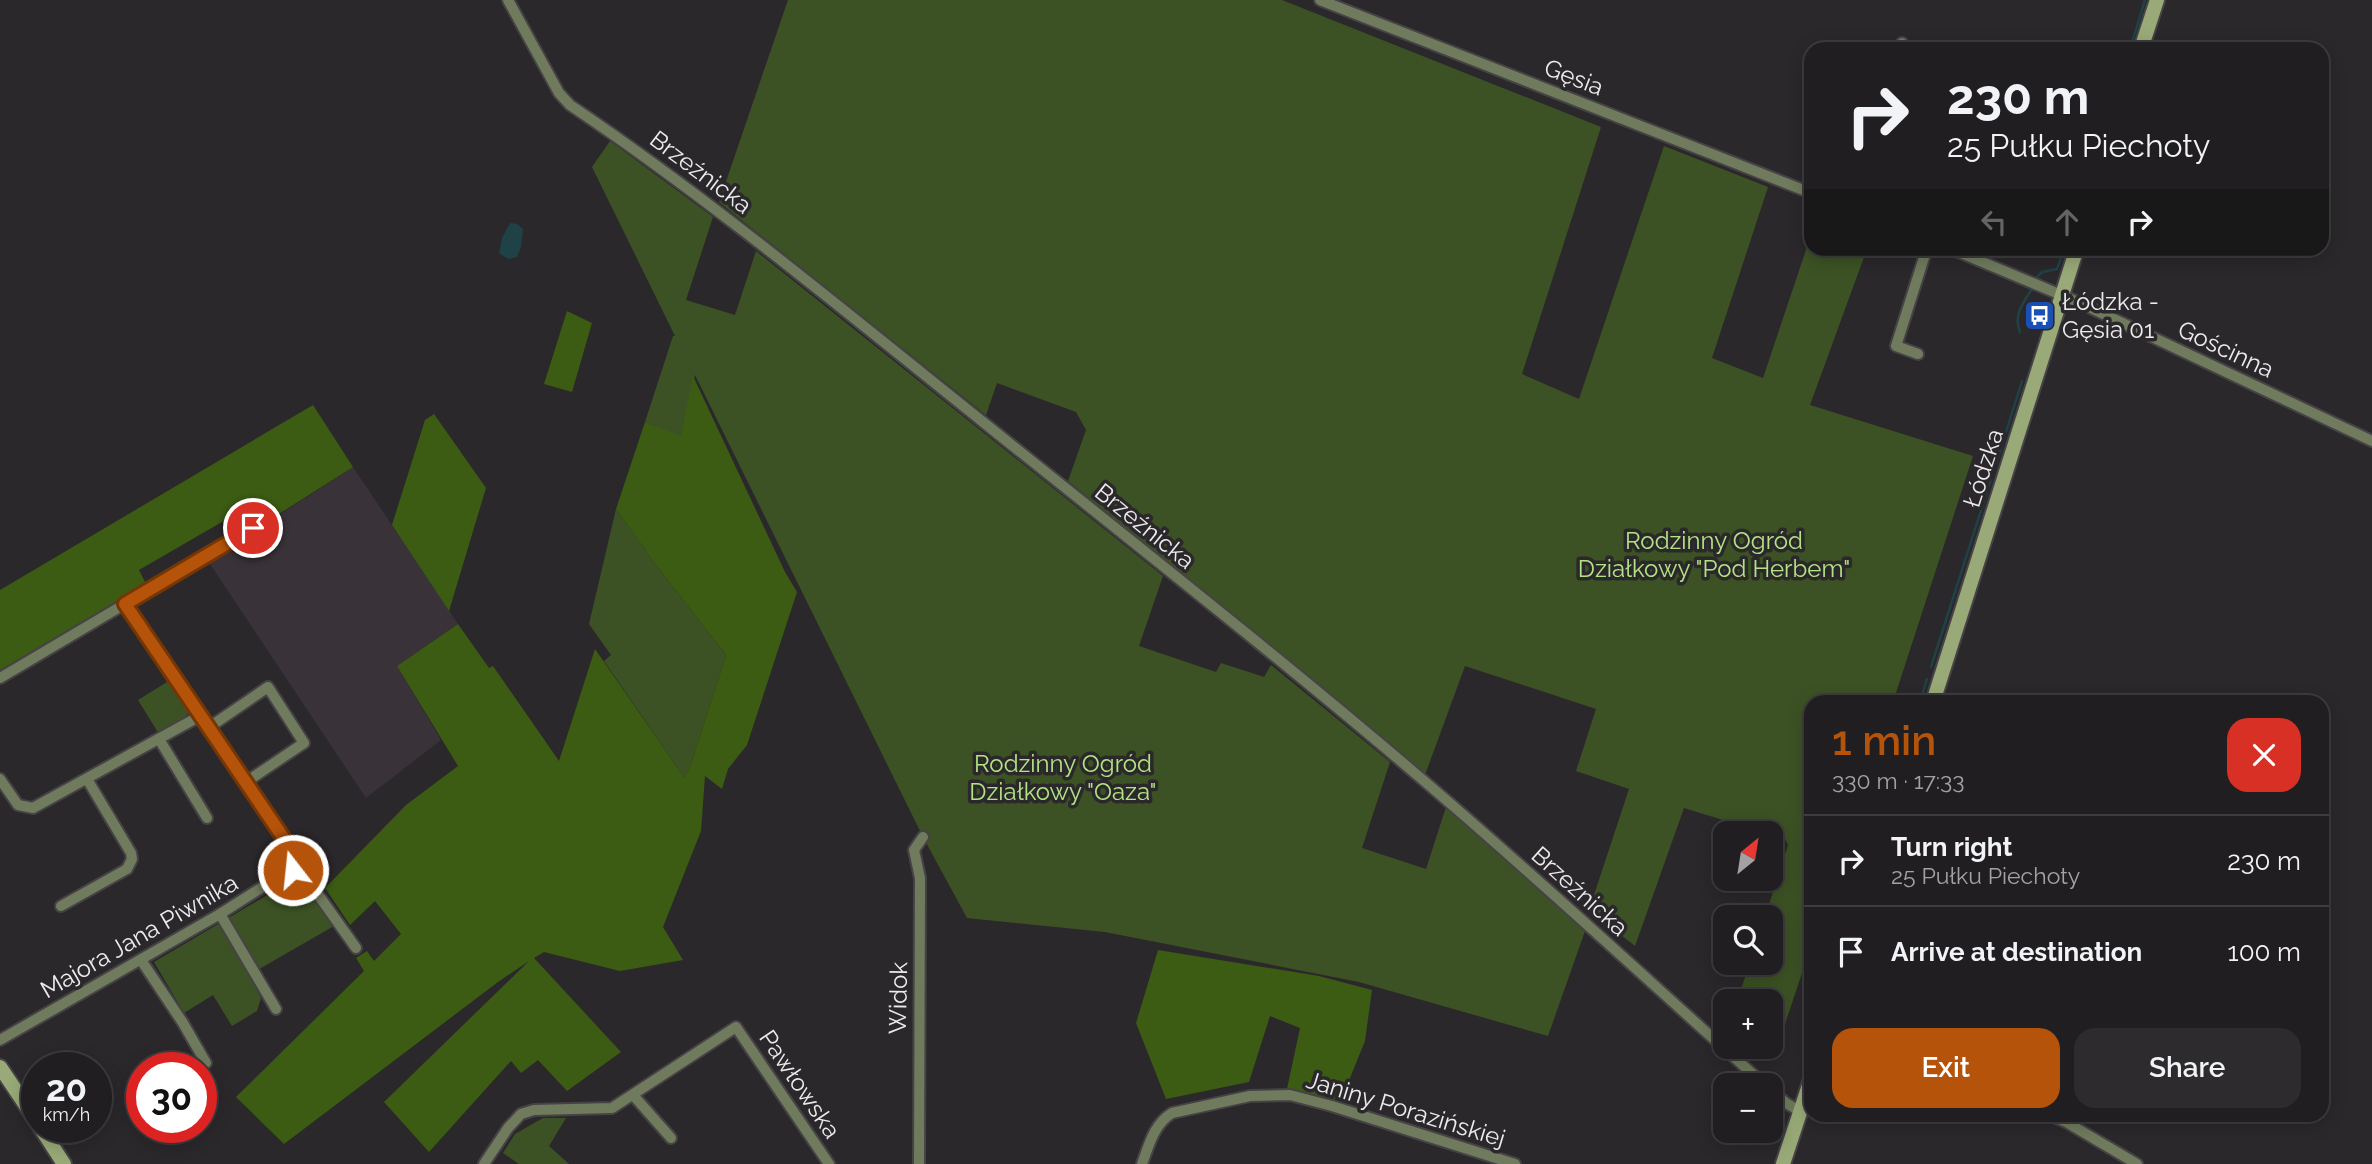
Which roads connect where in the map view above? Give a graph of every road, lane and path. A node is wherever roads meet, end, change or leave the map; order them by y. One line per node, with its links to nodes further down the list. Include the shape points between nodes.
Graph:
1 (508, 0): 33 (street, Brzeźnicka, via 570,105 766,248 1394,756)
2 (1320, 0): 5 (street, Gęsia)
3 (2157, 0): 4 (main road)
4 (2143, 42)
5 (1804, 190)
6 (1924, 256): 10 (street, via 1896,346)
7 (1968, 256): 9 (street)
8 (2074, 256): 9 (main road, Łódzka)
9 (2058, 293): 11 (street, Gościnna); 15 (main road, Łódzka)
10 (1918, 354)
11 (2372, 441)
12 (253, 528): 13 (street)
13 (125, 604): 14 (street); 16 (street)
14 (0, 678)
15 (1935, 695)
16 (200, 716): 17 (street); 18 (street)
17 (208, 728): 21 (street); 21 (street, via 268,687 304,743)
18 (159, 739): 20 (street); 22 (street)
19 (0, 779): 20 (street, via 14,800 29,809)
20 (88, 779): 25 (street, via 132,857 127,869)
21 (246, 782): 24 (street)
22 (207, 818)
23 (923, 837): 45 (street, Widok, via 914,850 920,878)
24 (298, 865): 26 (street, Majora Jana Piwnika); 27 (street)
25 (61, 906)
26 (220, 914): 28 (street, Majora Jana Piwnika); 29 (street)
27 (356, 948)
28 (141, 960): 30 (street, Majora Jana Piwnika); 31 (street)
29 (276, 1009)
30 (0, 1041)
31 (200, 1052)
32 (0, 1067): 35 (main road)
33 (1752, 1073)
34 (633, 1095): 40 (street); 43 (street, via 612,1108 521,1114); 44 (street, Pawłowska, via 736,1027)
35 (21, 1098)
36 (1783, 1100): 38 (street)
37 (1804, 1102): 38 (main road)
38 (1801, 1112): 48 (main road)
39 (2066, 1122): 49 (street)
40 (671, 1138)
41 (50, 1143): 42 (main road)
42 (64, 1164)
43 (484, 1164)
44 (829, 1164)
45 (919, 1164)
46 (1142, 1164): 47 (street, Janiny Porazińskiej, via 1163,1120 1179,1111 1250,1096 1290,1096 1332,1106)
47 (1515, 1164)
48 (1783, 1164)
49 (2137, 1164)

